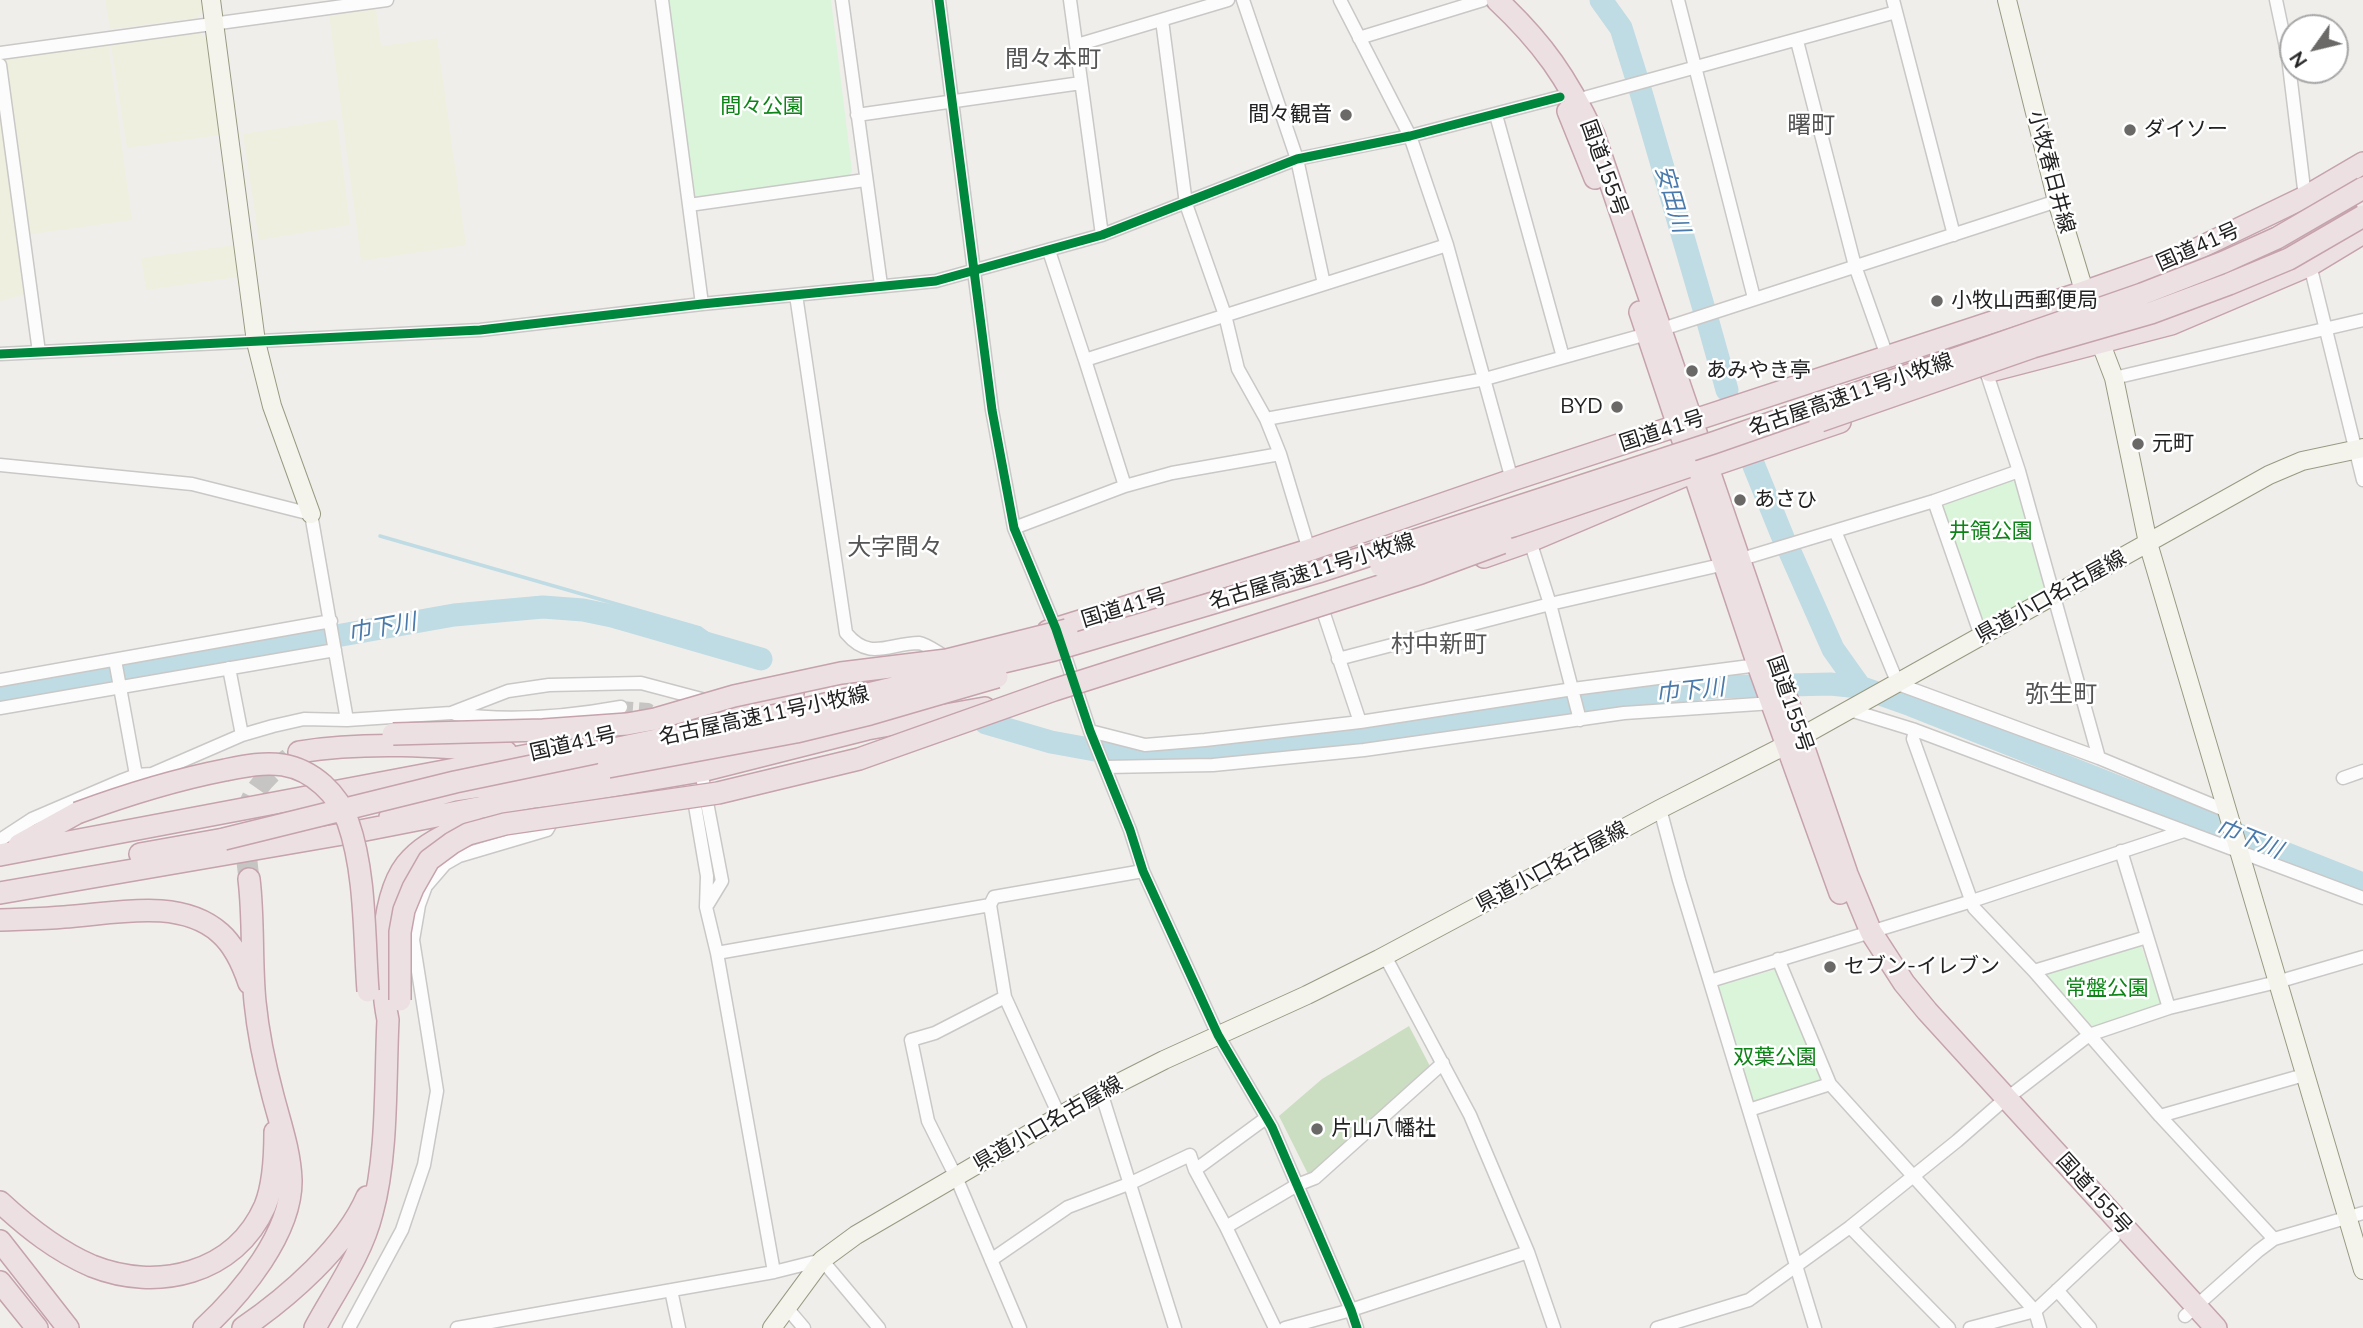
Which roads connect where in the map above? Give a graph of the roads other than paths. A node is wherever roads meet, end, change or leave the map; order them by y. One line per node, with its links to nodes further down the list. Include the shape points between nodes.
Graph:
1 (211, 0): 17 (main road)
2 (387, 0): 17 (street)
3 (662, 0): 38 (street)
4 (842, 0): 27 (street)
5 (939, 0): 26 (street)
6 (1070, 0): 20 (street)
7 (1228, 0): 16 (street)
8 (1243, 0): 30 (street)
9 (1340, 0): 18 (street)
10 (1481, 0): 18 (street); 25 (highway, 国道155号)
11 (1497, 0): 25 (highway, 国道155号, via 1542,46)
12 (1678, 0): 23 (street)
13 (2007, 0): 36 (main road, 小牧春日井線)
14 (2276, 0): 34 (street, via 2288,57)
15 (1895, 6): 19 (street); 42 (street)
16 (1163, 20): 20 (street); 37 (street)
17 (215, 24): 21 (street); 58 (main road)
18 (1359, 38): 29 (street)
19 (1797, 41): 23 (street); 46 (street)
20 (1077, 45): 24 (street)
21 (0, 53)
22 (0, 65): 61 (street)
23 (1695, 67): 25 (street); 52 (street)
24 (1080, 83): 26 (street); 41 (street)
25 (1567, 100): 28 (street); 57 (highway, 国道155号, via 1594,135)
26 (951, 103): 27 (street); 47 (street)
27 (858, 115): 32 (street)
28 (1496, 115): 29 (street); 64 (street)
29 (1410, 136): 30 (street); 43 (street)
30 (1297, 159): 37 (street); 48 (street)
31 (2363, 163): 34 (highway, 国道41号)
32 (865, 180): 38 (street); 49 (street)
33 (2363, 188): 88 (highway, 名古屋高速11号小牧線, bridge, via 2277,238 2142,294 1701,447)
34 (2305, 197): 50 (highway, 国道41号, via 2172,261)
35 (2363, 199): 60 (highway, bridge, via 2303,239 2206,285)
36 (2057, 201): 42 (street); 50 (main road, 小牧春日井線)
37 (1186, 204): 41 (street); 54 (street)
38 (689, 205): 53 (street)
39 (2363, 216): 60 (highway, 名古屋高速11号小牧線, bridge, via 2288,259 2229,284)
40 (2363, 233): 45 (highway, 国道41号)
41 (1102, 235): 44 (street)
42 (1954, 235): 46 (street)
43 (1447, 245): 48 (street); 68 (street)
44 (1049, 251): 47 (street); 65 (street)
45 (2310, 265): 56 (street); 59 (highway, 国道41号, via 2171,324)
46 (1855, 266): 52 (street); 63 (street)
47 (976, 272): 49 (street); 82 (street, via 992,410)
48 (1324, 284): 54 (street)
49 (881, 285): 51 (street)
50 (2084, 292): 59 (main road, 小牧春日井線); 63 (highway, 国道41号)
51 (796, 295): 53 (street); 96 (street, via 846,634 856,645 878,651 921,643)
52 (1754, 299): 57 (street)
53 (702, 304): 58 (street, via 480,330)
54 (1225, 315): 65 (street); 69 (street, via 1238,369)
55 (2363, 320): 56 (street)
56 (2327, 328): 67 (street); 71 (street)
57 (1654, 332): 64 (street); 70 (highway, 国道155号)
58 (256, 342): 61 (street); 81 (main road, via 272,406)
59 (2100, 343): 66 (highway, 国道41号); 67 (main road, 小牧春日井線)
60 (2033, 348): 79 (highway, 名古屋高速11号小牧線, bridge)
61 (39, 352): 62 (street)
62 (0, 354)
63 (1887, 356): 70 (highway, 国道41号)
64 (1563, 357): 68 (street)
65 (1084, 360): 78 (street)
66 (1986, 371): 74 (highway, 国道41号); 75 (street)
67 (2114, 378): 85 (main road, 小牧春日井線)
68 (1485, 379): 69 (street); 76 (street)
69 (1266, 419): 72 (street)
70 (1685, 423): 74 (highway, 国道155号); 76 (highway, 国道41号)
71 (2359, 449): 77 (street); 85 (main road, 県道小口名古屋線, via 2302,461 2269,475)
72 (1280, 454): 78 (street); 86 (street)
73 (0, 465): 81 (street, via 192,484)
74 (1701, 469): 84 (highway, 国道41号); 87 (highway, 国道155号)
75 (2019, 471): 80 (street); 89 (street)
76 (1512, 480): 86 (highway, 国道41号)
77 (2363, 480)
78 (1125, 486): 82 (street)
79 (1609, 494): 131 (highway, bridge, via 1241,608 870,714 608,767 453,790); 157 (highway, bridge, via 1567,518 1421,573 1054,690 859,759 718,793 505,824 468,834 429,860 413,888 400,932 400,1000)
80 (1934, 501): 83 (street); 94 (street)
81 (311, 514): 92 (street)
82 (1014, 528): 93 (street)
83 (1835, 531): 87 (street); 102 (street)
84 (1530, 541): 90 (street); 91 (highway, 国道41号)
85 (2148, 543): 89 (main road, 県道小口名古屋線); 130 (main road, 小牧春日井線)
86 (1309, 550): 93 (highway, 国道41号)
87 (1733, 562): 90 (street); 100 (highway, 国道155号)
88 (1318, 572): 119 (highway, bridge, via 1205,591 971,655 841,673 655,719 543,730 344,738 294,755 362,746); 138 (highway, 名古屋高速11号小牧線, bridge, via 1054,650 796,711 455,782 224,839)
89 (2055, 596): 94 (main road, 県道小口名古屋線); 120 (street)
90 (1550, 604): 97 (street); 105 (street)
91 (1324, 614): 97 (street); 104 (highway, 国道41号)
92 (331, 621): 95 (street); 98 (street)
93 (1056, 629): 96 (highway, 国道41号); 104 (street)
94 (1981, 636): 102 (main road, 県道小口名古屋線)
95 (335, 650): 99 (street); 112 (street)
96 (944, 656): 109 (highway, 国道41号)
97 (1338, 659): 114 (street)
98 (115, 660): 101 (street); 103 (street)
99 (229, 668): 103 (street); 117 (street)
100 (1766, 671): 105 (street); 106 (highway, 国道155号)
101 (0, 680)
102 (1898, 684): 110 (main road, 県道小口名古屋線); 120 (street)
103 (120, 688): 108 (street); 124 (street)
104 (1077, 691): 116 (street); 122 (highway, 国道41号, via 867,729)
105 (1574, 692): 113 (street); 114 (street)
106 (1776, 698): 113 (street); 118 (highway, 国道155号)
107 (621, 707): 111 (street, via 568,716 488,718)
108 (0, 708)
109 (732, 708): 111 (street, via 641,683 562,684 508,691); 119 (highway, 国道41号)
110 (1850, 710): 115 (street); 118 (main road, 県道小口名古屋線)
111 (451, 713): 112 (street)
112 (347, 720): 117 (street, via 303,719)
113 (1580, 720): 121 (street, via 1364,750 1227,763)
114 (1360, 722): 116 (street, via 1145,744)
115 (1915, 730): 132 (street); 141 (street, via 1913,739)
116 (1090, 731): 121 (street)
117 (242, 735): 124 (street, via 152,774)
118 (1795, 740): 129 (main road, 県道小口名古屋線); 145 (highway, 国道155号, via 1829,866)
119 (529, 755): 133 (highway, 国道41号)
120 (2099, 758): 130 (street)
121 (1105, 767): 136 (street)
122 (701, 771): 127 (highway, 国道41号); 143 (street, via 722,881)
123 (2363, 771): 125 (street)
124 (136, 775): 133 (street, via 32,819)
125 (2343, 778)
126 (693, 793): 143 (street, via 707,876)
127 (565, 794): 128 (highway, 国道41号); 203 (street, via 547,830 459,856 426,886 413,940 432,1050 435,1103 424,1165 402,1230)
128 (534, 797): 131 (highway, 国道41号); 157 (highway, via 527,806 440,837 408,861 395,880 386,921 383,994)
129 (1660, 809): 148 (main road, 県道小口名古屋線); 152 (street)
130 (2227, 811): 135 (main road, 小牧春日井線)
131 (360, 831): 139 (highway, 国道41号)
132 (2184, 831): 134 (street); 135 (street)
133 (1, 850): 157 (highway, bridge, via 129,794 249,766 301,770 330,791 353,839 368,991)
134 (2121, 851): 141 (street); 146 (street)
135 (2239, 852): 140 (street); 153 (main road, 小牧春日井線)
136 (1143, 871): 142 (street, via 994,897); 158 (street)
137 (249, 879): 155 (highway)
138 (0, 880)
139 (0, 893)
140 (2363, 898)
141 (1972, 901): 145 (street); 151 (street)
142 (990, 905): 147 (street); 154 (street)
143 (706, 907): 147 (street)
144 (0, 920): 155 (highway, via 142,911 205,922 231,943)
145 (1864, 934): 150 (street); 165 (highway, 国道155号, via 1885,982)
146 (2147, 937): 151 (street); 156 (street)
147 (718, 953): 188 (street)
148 (1384, 956): 158 (main road, 県道小口名古屋線); 160 (street)
149 (2363, 957): 153 (street)
150 (1778, 958): 152 (street); 162 (street)
151 (2034, 971): 159 (street)
152 (1710, 981): 166 (street)
153 (2277, 982): 156 (street); 161 (main road, 小牧春日井線)
154 (1005, 997): 167 (street); 173 (street, via 936,1034 911,1040 928,1121)
155 (255, 1002): 163 (highway)
156 (2169, 1008): 159 (street)
157 (388, 1020): 170 (highway)
158 (1218, 1035): 164 (main road, 県道小口名古屋線); 169 (street)
159 (2089, 1035): 165 (street); 168 (street)
160 (1443, 1063): 175 (street, via 1315,1178); 183 (street)
161 (2304, 1075): 168 (street); 177 (main road, 小牧春日井線)
162 (1830, 1084): 166 (street); 172 (street)
163 (272, 1092): 176 (highway, via 274,1160 265,1204 243,1239 209,1266 168,1278 107,1270 47,1242); 200 (highway, via 289,1161 286,1208 261,1262)
164 (1101, 1092): 167 (main road, 県道小口名古屋線); 174 (street)
165 (2002, 1102): 172 (street); 180 (highway, 国道155号); 196 (highway, 国道155号)
166 (1749, 1110): 186 (street)
167 (1059, 1115): 173 (main road, 県道小口名古屋線)
168 (2160, 1116): 181 (street)
169 (1266, 1118): 171 (street); 175 (street)
170 (382, 1148): 201 (highway, via 364,1203 339,1242 299,1284); 202 (highway, via 379,1183 362,1243)
171 (1195, 1170): 174 (street, via 1189,1154); 178 (street)
172 (1914, 1176): 179 (street); 195 (street)
173 (956, 1177): 184 (main road, 県道小口名古屋線); 185 (street)
174 (1131, 1184): 185 (street, via 1068,1207); 210 (street)
175 (1297, 1185): 178 (street); 194 (street)
176 (0, 1202)
177 (2355, 1216): 181 (street); 187 (main road, 小牧春日井線)
178 (1226, 1227): 211 (street)
179 (1850, 1227): 186 (street); 217 (street)
180 (2114, 1237): 191 (street); 196 (highway, 国道155号)
181 (2274, 1239): 196 (street)
182 (0, 1241): 199 (highway)
183 (1528, 1252): 194 (street); 214 (street)
184 (822, 1260): 188 (street); 193 (main road, 県道小口名古屋線); 208 (street)
185 (991, 1260): 209 (street)
186 (1796, 1268): 215 (street, via 1749,1300); 216 (street)
187 (2363, 1270)
188 (774, 1272): 190 (street)
189 (0, 1282): 198 (highway)
190 (671, 1290): 204 (street); 205 (street)
191 (2057, 1290): 195 (street); 220 (street)
192 (0, 1296): 197 (highway)
193 (788, 1308): 206 (main road, 県道小口名古屋線); 207 (street)
194 (1351, 1310): 212 (street); 213 (street)
195 (2035, 1311): 218 (street); 219 (street)
196 (2193, 1317): 221 (highway, 国道155号)
197 (26, 1328)
198 (37, 1328)
199 (68, 1328)
200 (204, 1328)
201 (243, 1328)
202 (315, 1328)
203 (349, 1328)
204 (457, 1328)
205 (679, 1328)
206 (772, 1328)
207 (803, 1328)
208 (879, 1328)
209 (1020, 1328)
210 (1175, 1328)
211 (1275, 1328)
212 (1285, 1328)
213 (1357, 1328)
214 (1554, 1328)
215 (1657, 1328)
216 (1815, 1328)
217 (1949, 1328)
218 (1970, 1328)
219 (2040, 1328)
220 (2091, 1328)
221 (2216, 1328)

